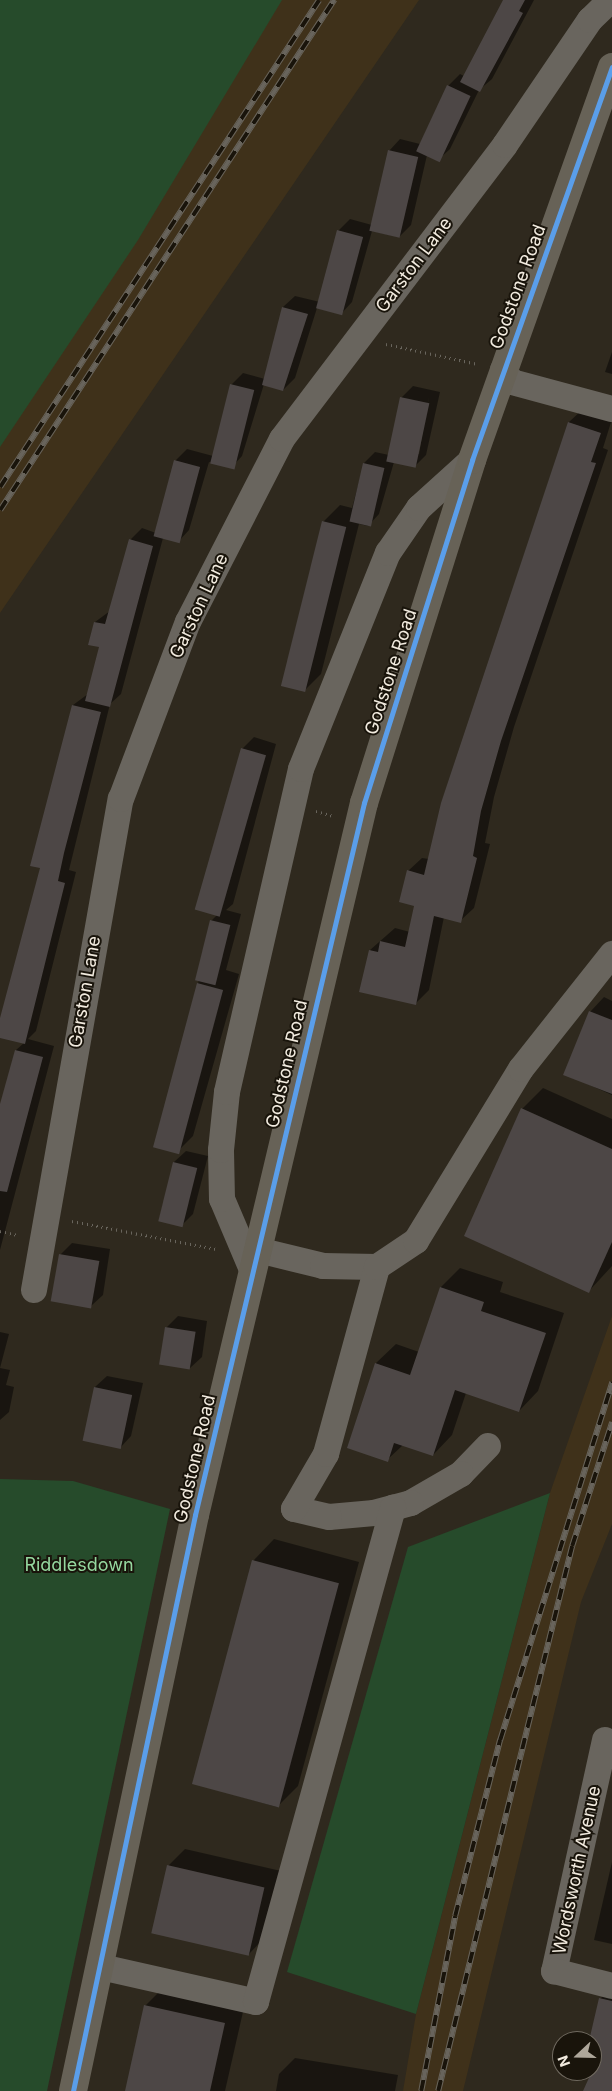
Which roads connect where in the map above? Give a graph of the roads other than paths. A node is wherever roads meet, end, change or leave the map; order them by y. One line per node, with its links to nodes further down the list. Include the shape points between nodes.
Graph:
1 (611, 0): 2 (street, Garston Lane)
2 (592, 10): 10 (street, Garston Lane, via 505,144 282,439 188,622 121,799)
3 (612, 67): 4 (highway, Godstone Road)
4 (503, 370): 5 (street, via 512,382); 6 (highway, Godstone Road)
5 (612, 409)
6 (472, 460): 8 (highway, Godstone Road, via 359,824); 8 (street, Godstone Road, via 419,508 388,552 301,769 227,1092 221,1150 222,1199)
7 (612, 954): 9 (street, via 521,1070 416,1241)
8 (255, 1261): 9 (street); 14 (highway, Godstone Road, via 196,1515)
9 (376, 1267): 12 (street, via 326,1454 294,1509 329,1517)
10 (34, 1290)
11 (488, 1446): 12 (street, via 461,1474)
12 (394, 1508): 14 (street, via 256,2002)
13 (605, 1740): 15 (street, Wordsworth Avenue, via 554,1972)
14 (101, 1967): 16 (highway, Godstone Road)
15 (612, 1986)
16 (73, 2091)

